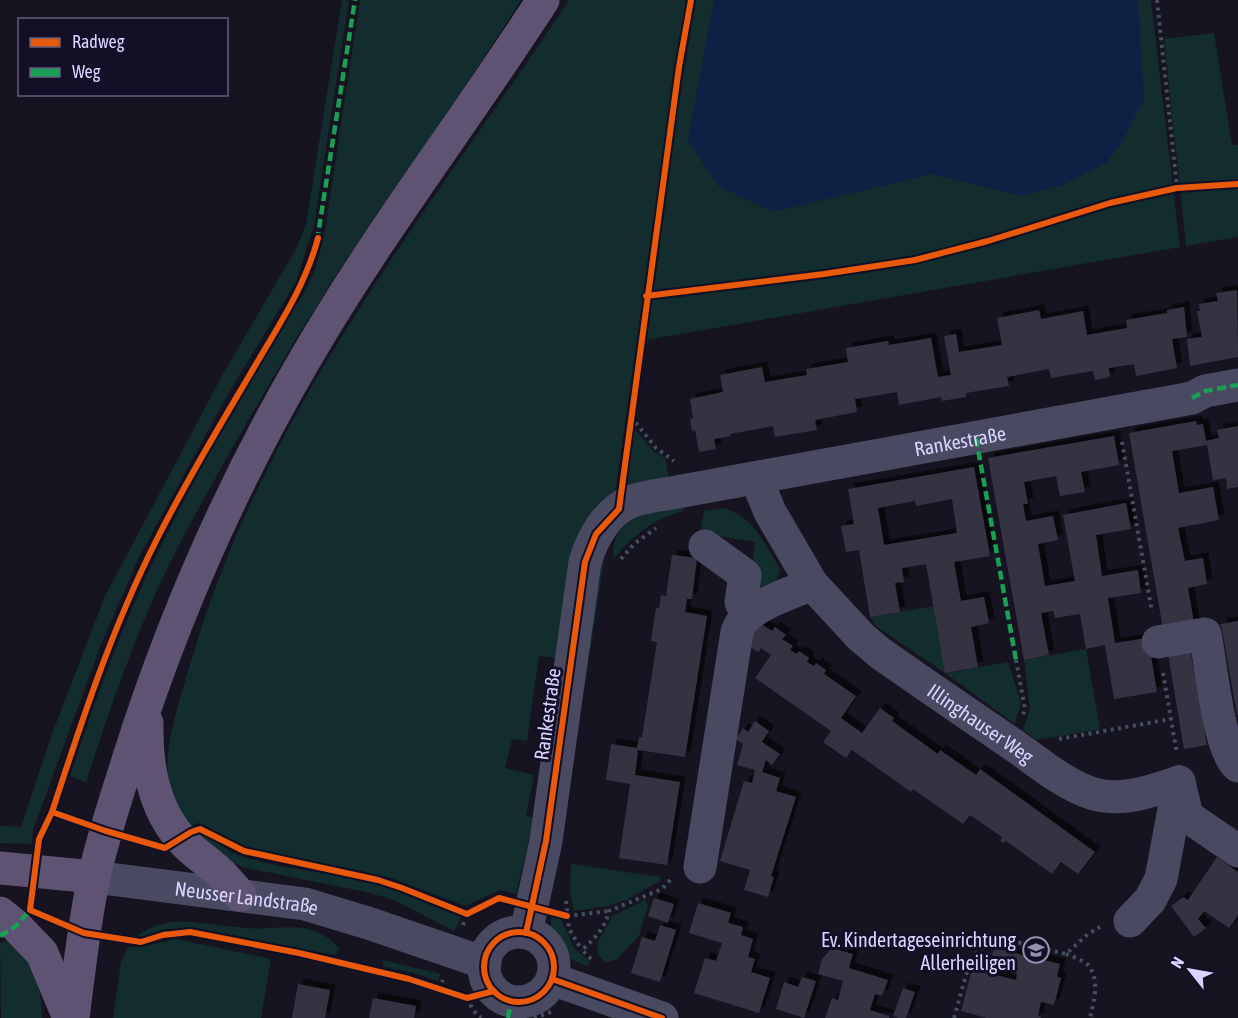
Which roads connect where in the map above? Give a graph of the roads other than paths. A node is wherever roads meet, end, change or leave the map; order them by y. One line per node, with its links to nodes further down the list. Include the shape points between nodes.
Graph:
1 (543, 0): 8 (main road, via 304,360 217,526)
2 (1238, 385): 3 (street, Rankestraße, via 1205,391 1192,398)
3 (756, 478): 5 (street, Illinghauser Weg, via 770,512); 19 (street, Rankestraße, via 630,502 602,526 589,547 546,841)
4 (705, 546): 6 (street, via 745,575 741,602)
5 (812, 584): 6 (street); 10 (street, Illinghauser Weg, via 861,637 1072,784 1095,794 1120,796 1149,793)
6 (747, 615): 12 (street, via 736,632)
7 (1158, 642): 9 (street, via 1205,634 1221,729)
8 (147, 700): 14 (main road); 15 (main road, via 150,774 166,818 181,839)
9 (1238, 766)
10 (1179, 782): 11 (street, via 1187,816); 17 (street, via 1161,879 1150,900)
11 (1238, 851)
12 (700, 867)
13 (0, 868): 14 (main road, Neusser Landstraße)
14 (94, 877): 15 (street, Neusser Landstraße); 20 (main road)
15 (240, 895): 19 (street, Neusser Landstraße, via 305,904 368,923)
16 (0, 913): 20 (main road, via 42,953)
17 (1130, 921)
18 (552, 979): 19 (street, via 537,997 520,1002); 19 (street, Neusser Landstraße, via 552,955 538,938); 21 (street)
19 (497, 983)
20 (71, 1018)
21 (662, 1018)

